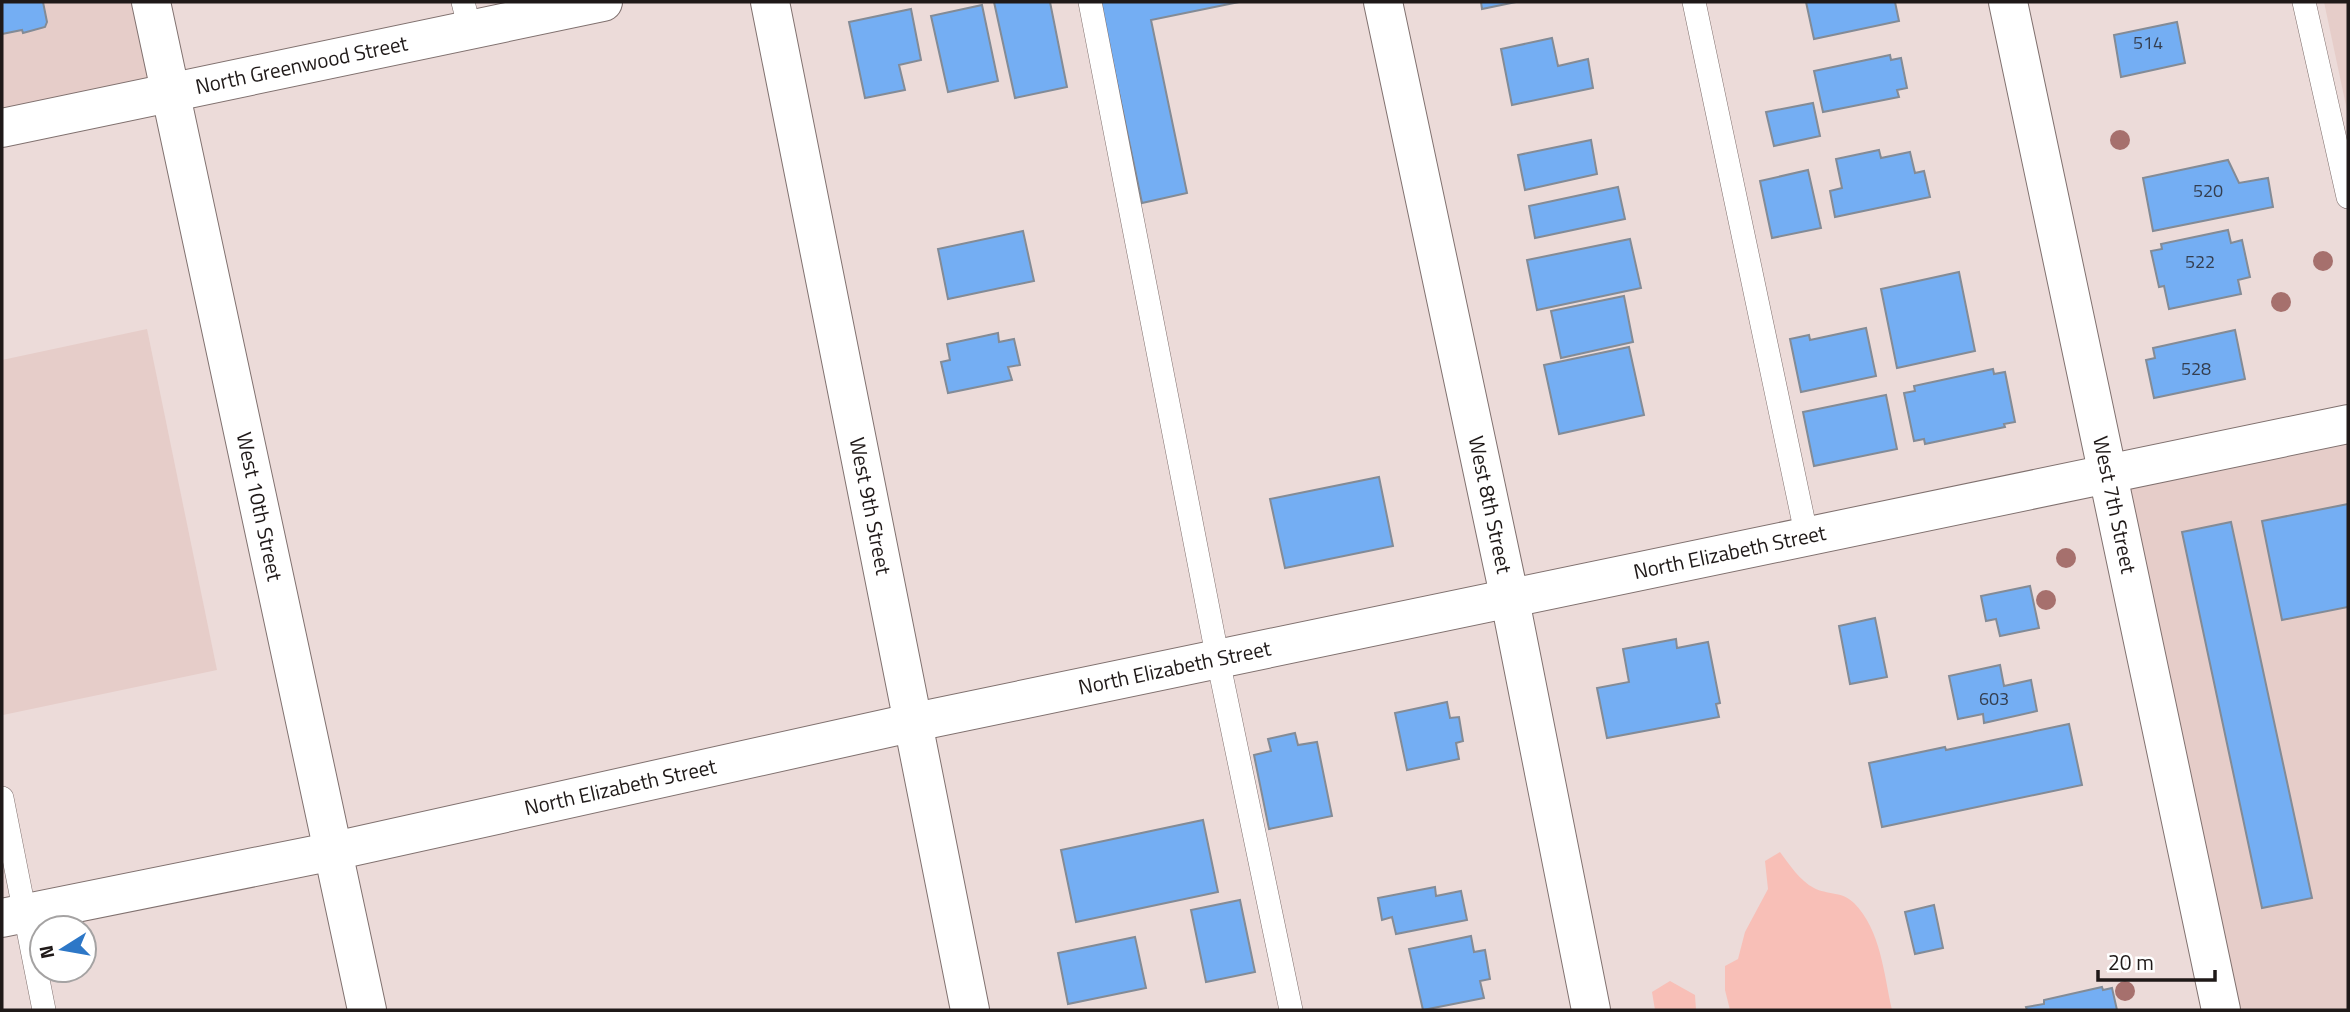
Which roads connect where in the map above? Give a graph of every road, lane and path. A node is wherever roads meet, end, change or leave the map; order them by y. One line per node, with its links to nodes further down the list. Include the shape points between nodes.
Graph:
1 (152, 2): 10 (street, West 10th Street)
2 (603, 2): 9 (street, North Greenwood Street)
3 (770, 2): 18 (street, West 9th Street)
4 (1090, 2): 17 (lane)
5 (1383, 2): 16 (street, West 8th Street)
6 (1694, 2): 15 (lane)
7 (2008, 2): 14 (street, West 7th Street)
8 (2304, 2): 12 (lane)
9 (467, 16): 10 (street, North Greenwood Street)
10 (170, 93): 11 (street, North Greenwood Street); 20 (street, West 10th Street)
11 (2, 128)
12 (2348, 197)
13 (2348, 425): 14 (street, North Elizabeth Street)
14 (2108, 476): 15 (street, North Elizabeth Street); 27 (street, West 7th Street)
15 (1807, 538): 16 (street, North Elizabeth Street)
16 (1510, 600): 17 (street, North Elizabeth Street); 26 (street, West 8th Street)
17 (1218, 660): 18 (street, North Elizabeth Street); 25 (lane)
18 (915, 722): 20 (street, North Elizabeth Street); 24 (street, West 9th Street)
19 (2, 799): 21 (lane)
20 (334, 851): 21 (street, North Elizabeth Street); 23 (street, West 10th Street)
21 (13, 916): 22 (lane)
22 (44, 1010)
23 (367, 1010)
24 (970, 1010)
25 (1291, 1010)
26 (1591, 1010)
27 (2221, 1010)

